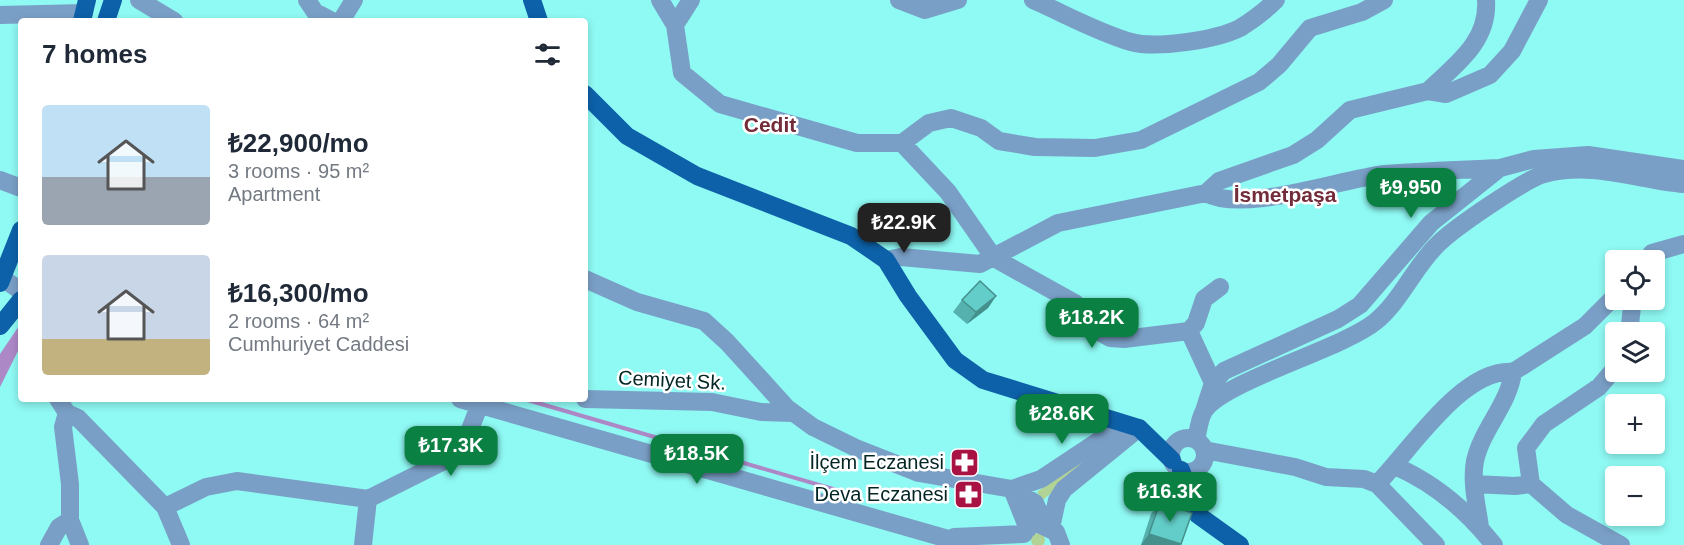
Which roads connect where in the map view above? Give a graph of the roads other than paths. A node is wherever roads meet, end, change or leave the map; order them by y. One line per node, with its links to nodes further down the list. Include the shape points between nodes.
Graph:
1 (113, 0): 17 (main road)
2 (139, 0): 18 (street)
3 (307, 0): 19 (street, via 315,12)
4 (354, 0): 20 (street)
5 (532, 0): 21 (main road)
6 (660, 0): 22 (street)
7 (691, 0): 22 (street)
8 (899, 0): 9 (street, via 925,10)
9 (958, 0)
10 (1033, 0): 11 (street, via 1132,42 1164,44 1238,29)
11 (1276, 0)
12 (1384, 0): 25 (street, via 1362,12 1310,28 1280,65 1259,82 1141,140 1095,148 1035,147 999,141 981,128 951,118 929,123)
13 (1486, 0): 23 (street, via 1487,13 1473,50)
14 (1539, 0): 23 (street, via 1512,51 1490,75 1446,94)
15 (84, 11): 16 (street)
16 (0, 15)
17 (107, 18)
18 (169, 18)
19 (326, 18)
20 (342, 18)
21 (538, 18)
22 (675, 26): 25 (street, via 682,73 720,104 857,142)
23 (1428, 91): 31 (street, via 1350,110 1317,140 1293,154 1219,181)
24 (588, 97): 36 (main road, via 627,135 697,176 851,236)
25 (902, 143): 34 (street, via 948,192)
26 (1500, 168): 27 (street, via 1534,159 1588,155); 31 (street, via 1383,174 1269,197 1217,199); 47 (street, via 1431,223 1360,305 1224,371)
27 (1684, 169)
28 (0, 180): 30 (street)
29 (1684, 184): 52 (street, via 1588,168 1543,174 1494,203 1438,244 1375,322 1329,348 1227,391)
30 (18, 187)
31 (1206, 193): 34 (street, via 1058,223)
32 (1684, 244): 33 (street)
33 (1663, 250)
34 (994, 258): 36 (street, via 980,264 901,257); 44 (street, via 1075,303 1098,332 1110,338)
35 (15, 259): 37 (main road)
36 (886, 260): 54 (main road, via 955,360 983,380)
37 (1, 280): 40 (street)
38 (588, 280): 53 (street, via 638,302 704,321)
39 (1220, 287): 44 (street, via 1204,298 1196,323)
40 (18, 289)
41 (18, 304): 43 (main road)
42 (1605, 306): 45 (street, via 1585,326)
43 (0, 326)
44 (1189, 331): 47 (street)
45 (1513, 372): 57 (street, via 1501,371 1474,385 1438,413); 59 (street, via 1512,386 1475,462)
46 (1605, 380): 60 (street, via 1544,424 1526,448)
47 (1214, 383): 52 (street)
48 (588, 399): 53 (street, Cemiyet Sk., via 712,402 761,412)
49 (472, 402): 50 (street)
50 (480, 404): 62 (street, via 463,447 454,456); 67 (street)
51 (63, 406): 63 (street); 64 (street)
52 (1203, 412): 55 (street)
53 (793, 413): 61 (street, via 834,438 910,470)
54 (1132, 426): 56 (main road); 61 (street, via 1041,479); 66 (street, via 1064,489)
55 (1200, 445): 56 (street, via 1190,438 1178,442 1173,447); 56 (street, via 1203,463 1199,468 1187,472); 58 (street, via 1326,477 1364,479)
56 (1176, 465): 74 (main road, via 1198,515)
57 (1395, 466): 58 (street); 65 (street, via 1423,478)
58 (1377, 484): 75 (street)
59 (1474, 484): 60 (street); 65 (street)
60 (1531, 484): 68 (street, via 1567,515)
61 (1012, 489): 66 (street, via 1035,502)
62 (368, 499): 63 (street, via 237,481 206,487); 72 (street)
63 (165, 507): 71 (street)
64 (70, 520): 69 (street, via 59,527); 70 (street)
65 (1480, 527): 76 (street)
66 (1044, 536): 67 (street)
67 (943, 537): 73 (street)
68 (1617, 544)
69 (49, 545)
70 (80, 545)
71 (181, 545)
72 (363, 545)
73 (969, 545)
74 (1240, 545)
75 (1436, 545)
76 (1494, 545)

